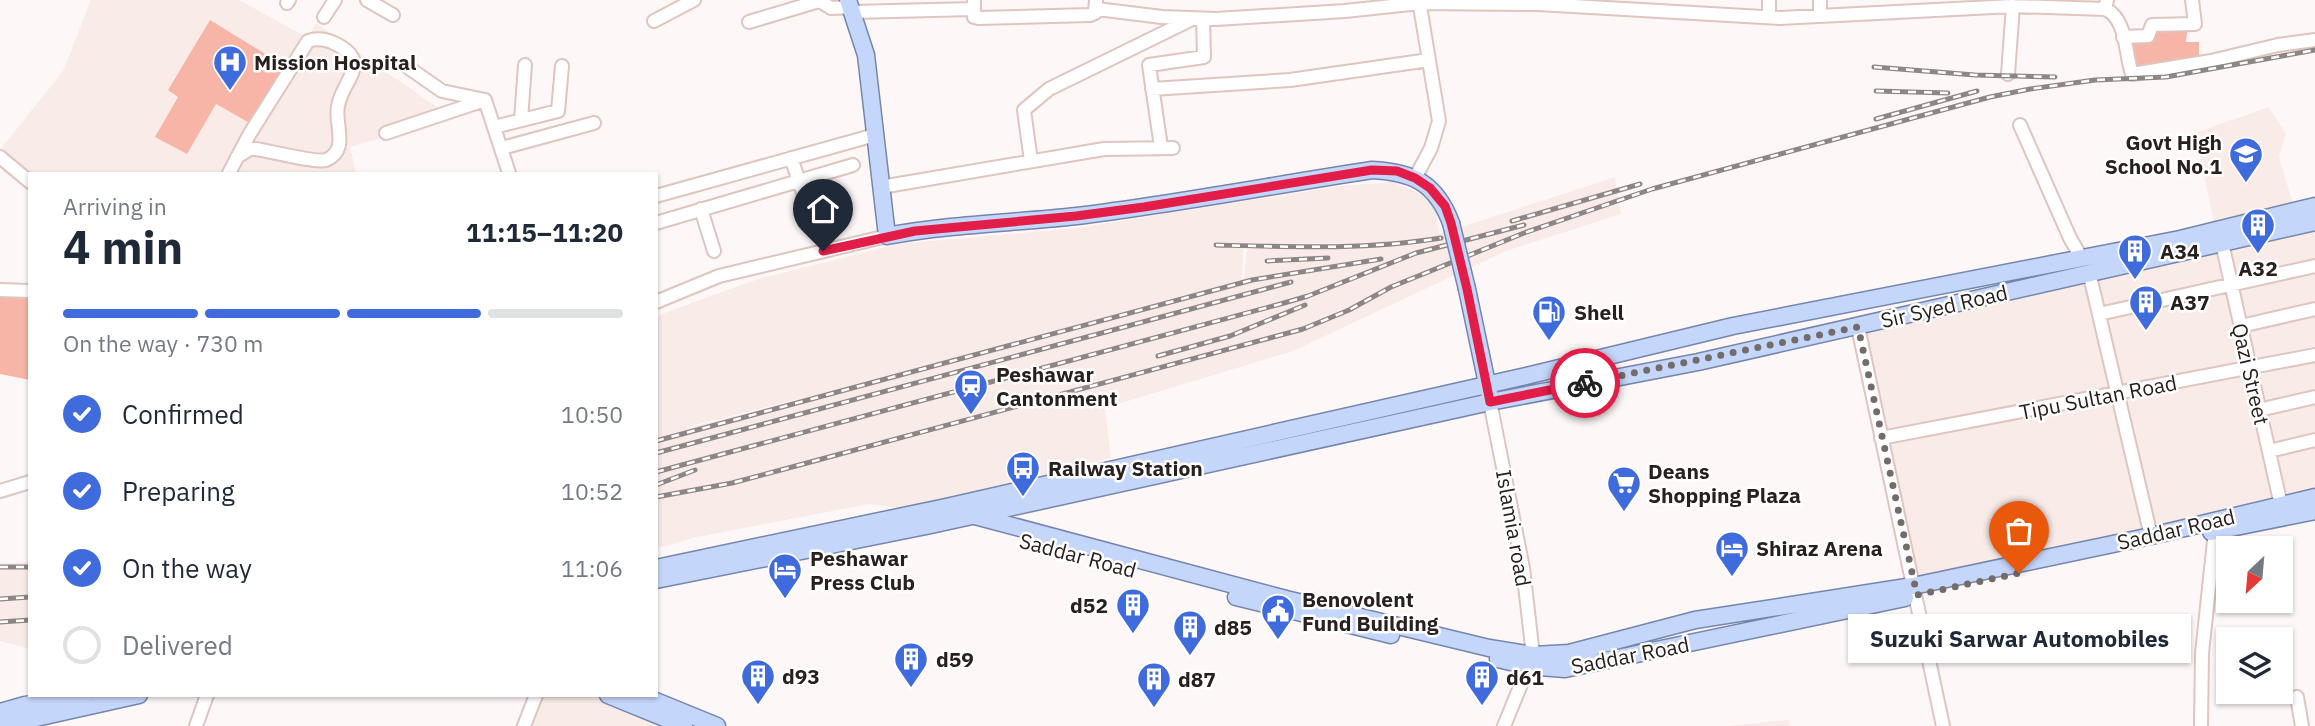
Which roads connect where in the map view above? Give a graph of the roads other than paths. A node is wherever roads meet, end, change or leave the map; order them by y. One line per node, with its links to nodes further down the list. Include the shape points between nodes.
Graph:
1 (335, 0): 20 (street)
2 (367, 0): 18 (street)
3 (694, 0): 23 (street)
4 (819, 0): 16 (street, via 831,8); 24 (street)
5 (1769, 0): 21 (street)
6 (1820, 0): 19 (street)
7 (1889, 0): 17 (street)
8 (2192, 0): 25 (street, via 2195,24 2152,25 2148,36)
9 (1420, 2): 13 (street); 22 (street); 27 (street)
10 (974, 4): 12 (street, via 974,17 978,18 1090,15); 16 (street)
11 (2106, 4): 15 (street); 25 (street, via 2117,17)
12 (1096, 5): 22 (street)
13 (1636, 5): 21 (street)
14 (1932, 6): 15 (street); 17 (street)
15 (2013, 6): 31 (street)
16 (851, 7): 39 (main road, via 866,55)
17 (1890, 14): 19 (street)
18 (393, 15)
19 (1820, 16): 21 (street)
20 (324, 17)
21 (1769, 17)
22 (1199, 19): 32 (street, via 1204,57 1149,65); 44 (street, via 1049,89 1024,110)
23 (654, 21)
24 (749, 22)
25 (2123, 37): 26 (street, via 2132,74)
26 (2315, 40)
27 (1429, 60): 32 (street, via 1290,80); 48 (street, via 1438,121 1431,148)
28 (525, 65): 34 (street)
29 (406, 66): 33 (street, via 442,90)
30 (562, 66): 34 (street, via 558,111)
31 (2008, 74)
32 (1152, 89): 44 (street, via 1167,147 1104,149)
33 (485, 100): 37 (street); 38 (street)
34 (521, 120): 37 (street)
35 (594, 123): 40 (street)
36 (2020, 125): 61 (street)
37 (494, 127): 40 (street)
38 (386, 133)
39 (875, 135): 43 (street); 51 (main road)
40 (502, 148): 47 (street)
41 (0, 157): 49 (street)
42 (237, 158): 42 (street, via 250,149 320,161 331,157 340,142 338,104 355,65 349,54 330,41 307,41); 46 (street)
43 (792, 158): 50 (street); 52 (street)
44 (1031, 161): 51 (street)
45 (853, 165): 50 (street)
46 (230, 172)
47 (509, 172)
48 (1415, 178): 58 (main road, via 1397,171 1372,170 1176,203); 73 (main road, bridge, via 1445,206 1451,223)
49 (28, 180)
50 (799, 181): 54 (street); 57 (street)
51 (881, 187): 58 (main road)
52 (658, 195)
53 (2315, 206): 61 (main road, Sir Syed Road)
54 (701, 209): 55 (street); 60 (street)
55 (658, 222)
56 (2315, 222): 59 (main road, Sir Syed Road)
57 (814, 224)
58 (887, 236): 66 (street, via 719,276)
59 (2222, 243): 61 (main road, Sir Syed Road); 63 (street, Qazi Street)
60 (714, 251)
61 (2086, 265): 68 (street); 70 (main road, Sir Syed Road); 73 (main road, Saddar Road, via 1732,326)
62 (2315, 266): 63 (street)
63 (2231, 284): 68 (street); 69 (street, Qazi Street)
64 (0, 290): 65 (street)
65 (28, 291)
66 (658, 301)
67 (2315, 309): 69 (street)
68 (2099, 314): 74 (street)
69 (2241, 326): 72 (street, Qazi Street)
70 (1858, 327): 76 (main road, Sir Syed Road); 78 (street)
71 (2315, 355): 72 (street, Tipu Sultan Road)
72 (2250, 368): 74 (street, Tipu Sultan Road); 77 (street, Qazi Street)
73 (1487, 384): 76 (main road); 86 (main road, Saddar Road)
74 (2118, 393): 78 (street, Tipu Sultan Road); 89 (street)
75 (2315, 397): 77 (street)
76 (1490, 402): 87 (main road, Saddar Road); 94 (street, Islamia road, via 1524,568)
77 (2259, 410): 80 (street, Qazi Street)
78 (1881, 438): 93 (street)
79 (2315, 440): 80 (street)
80 (2269, 451): 84 (street, Qazi Street)
81 (28, 483): 82 (street)
82 (0, 491)
83 (2315, 498): 84 (main road, Saddar Road)
84 (2281, 505): 89 (main road, Saddar Road)
85 (2315, 511): 88 (main road, Saddar Road)
86 (948, 514): 87 (main road, Saddar Road); 90 (main road, Saddar Road); 91 (main road, Saddar Road); 92 (main road, Saddar Road)
87 (972, 516): 90 (main road, Saddar Road)
88 (2215, 531): 93 (main road, Saddar Road); 111 (street, via 2202,653)
89 (2151, 536): 93 (main road, Saddar Road)
90 (1041, 540): 94 (main road, Saddar Road, via 1311,617)
91 (658, 568)
92 (658, 580)
93 (1915, 591): 94 (main road, Saddar Road, via 1565,669); 110 (street)
94 (1530, 660): 109 (street)
95 (72, 697): 102 (main road)
96 (131, 697): 103 (main road)
97 (206, 697): 105 (street)
98 (535, 697): 106 (street)
99 (613, 697): 107 (main road)
100 (646, 697): 108 (main road)
101 (2297, 697): 112 (street)
102 (0, 712)
103 (34, 722): 104 (main road)
104 (0, 726)
105 (196, 726)
106 (524, 726)
107 (684, 726)
108 (718, 726)
109 (1504, 726)
110 (1943, 726)
111 (2200, 726)
112 (2302, 726)

